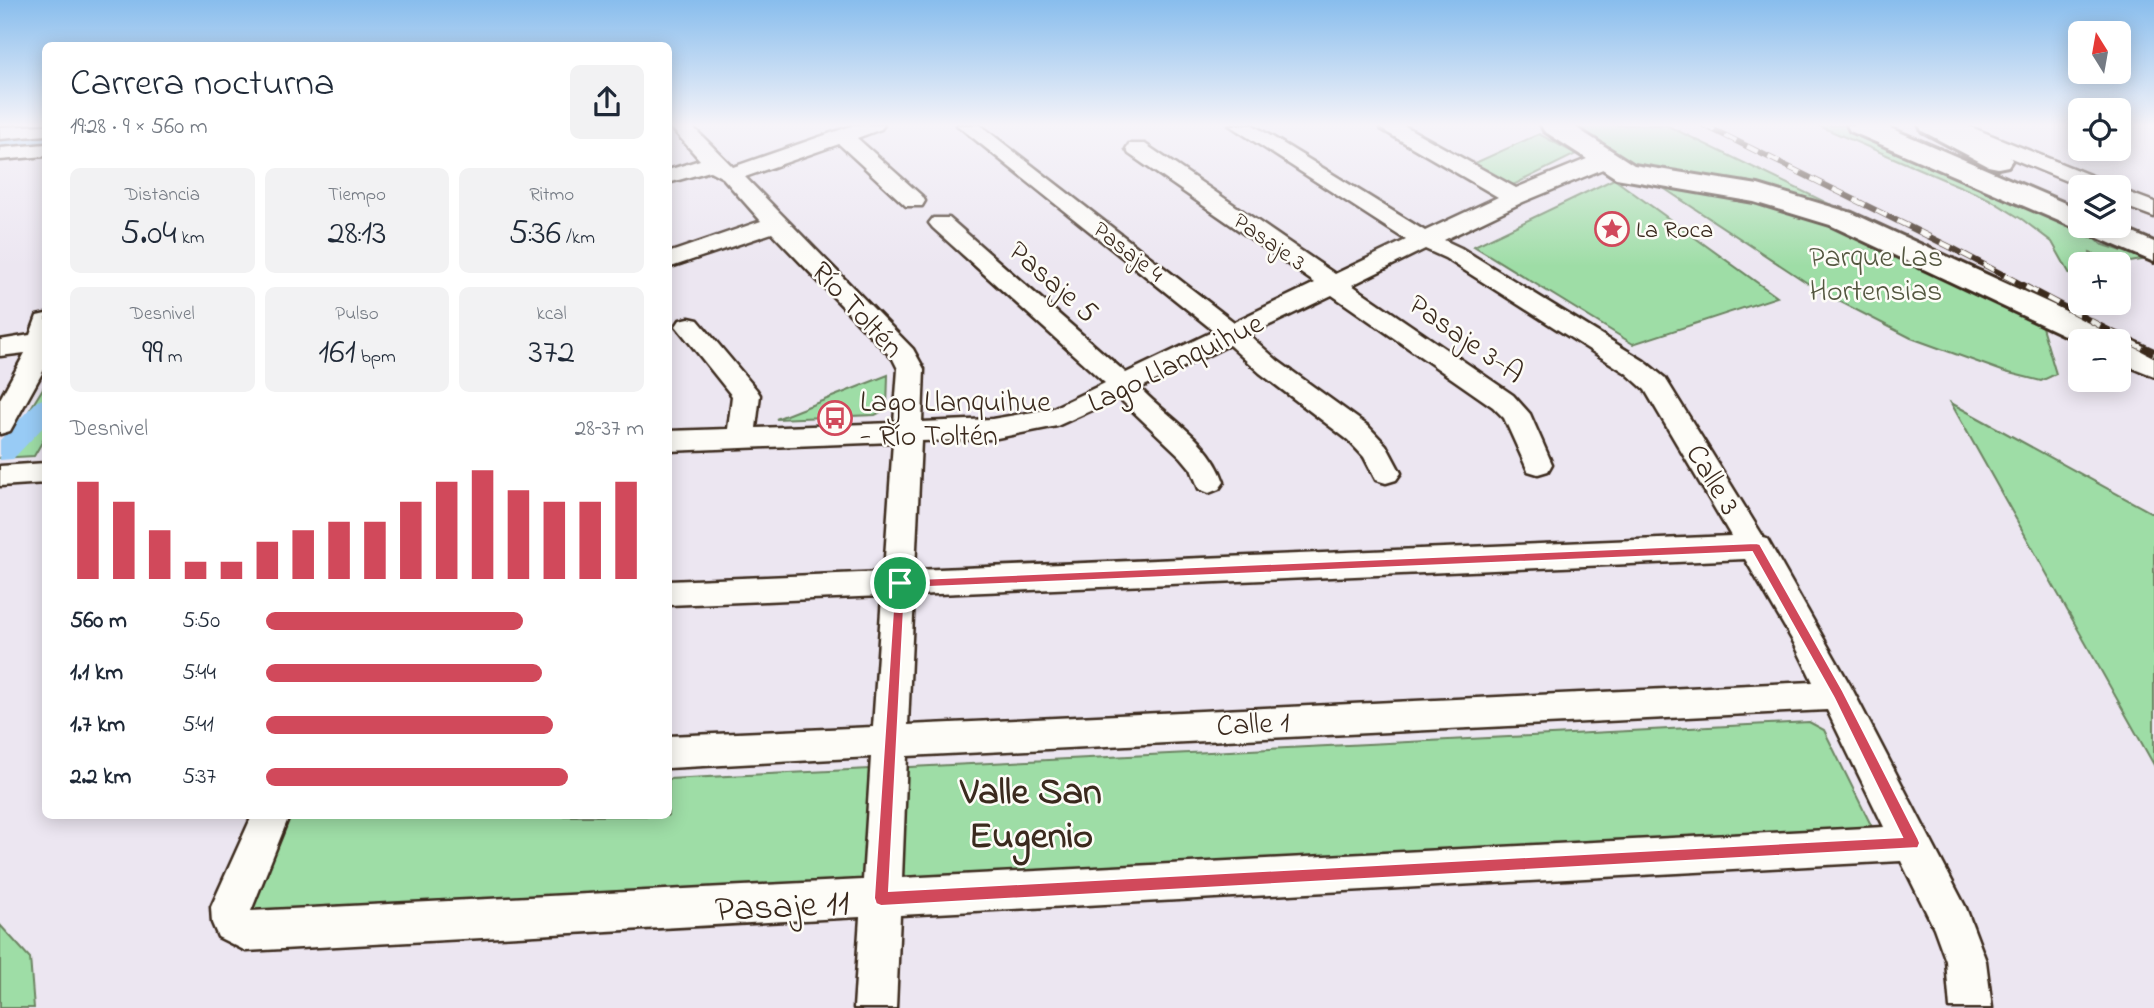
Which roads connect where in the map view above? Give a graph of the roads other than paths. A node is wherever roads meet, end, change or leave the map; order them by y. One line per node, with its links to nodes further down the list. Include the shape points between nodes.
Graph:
1 (699, 172): 13 (street)
2 (727, 172): 22 (street, Río Toltén)
3 (882, 172): 17 (street)
4 (1027, 172): 32 (street, Pasaje 4)
5 (1170, 172): 29 (street, Pasaje 3)
6 (1315, 172): 26 (street, Calle 3)
7 (1471, 172): 14 (street)
8 (1595, 172): 14 (street, Lago Llanquihue)
9 (1651, 172): 31 (main road, via 1758,194 1841,219)
10 (1968, 172): 20 (main road)
11 (2005, 172): 16 (main road)
12 (2021, 172): 15 (main road)
13 (672, 176)
14 (1515, 197): 26 (street, Lago Llanquihue)
15 (2068, 197)
16 (2068, 199)
17 (914, 201)
18 (2131, 201): 19 (street)
19 (2154, 210)
20 (2068, 215)
21 (941, 223): 38 (street, Pasaje 5)
22 (776, 224): 28 (street); 40 (street, Río Toltén, via 904,355 911,369)
23 (2131, 227): 24 (main road)
24 (2154, 237)
25 (2120, 238): 27 (main road)
26 (1426, 241): 29 (street, Lago Llanquihue); 48 (street, Calle 3, via 1453,253 1646,376 1662,393)
27 (2154, 253)
28 (672, 260)
29 (1334, 285): 32 (street, Lago Llanquihue); 43 (street, Pasaje 3-A, via 1503,401 1516,414)
30 (689, 326): 41 (street, via 746,395)
31 (2079, 329)
32 (1232, 334): 38 (street, Lago Llanquihue); 45 (street, Pasaje 4, via 1368,442)
33 (42, 336): 35 (street)
34 (42, 340): 39 (street)
35 (0, 348)
36 (2131, 354): 37 (main road)
37 (2154, 365)
38 (1124, 387): 40 (street, Lago Llanquihue, via 1037,423); 47 (street, Pasaje 5, via 1199,458)
39 (0, 424)
40 (908, 432): 41 (street, Lago Llanquihue); 49 (street, Río Toltén)
41 (741, 438): 42 (street, Lago Llanquihue)
42 (672, 441)
43 (1538, 464)
44 (41, 467): 46 (street)
45 (1386, 473)
46 (0, 476)
47 (1209, 482)
48 (1756, 547): 49 (street); 51 (street, Calle 3)
49 (900, 583): 50 (street); 52 (street, Río Toltén)
50 (672, 593)
51 (1838, 695): 52 (street, Calle 1); 55 (street, Calle 3)
52 (890, 741): 53 (street, Calle 1); 56 (street, Río Toltén)
53 (672, 752)
54 (269, 819): 56 (street, Pasaje 11, via 231,907 232,923 246,931)
55 (1912, 843): 56 (street, Pasaje 11); 58 (street, Calle 3, via 1960,942)
56 (881, 898): 57 (street, Río Toltén)
57 (875, 1008)
58 (1971, 1008)

